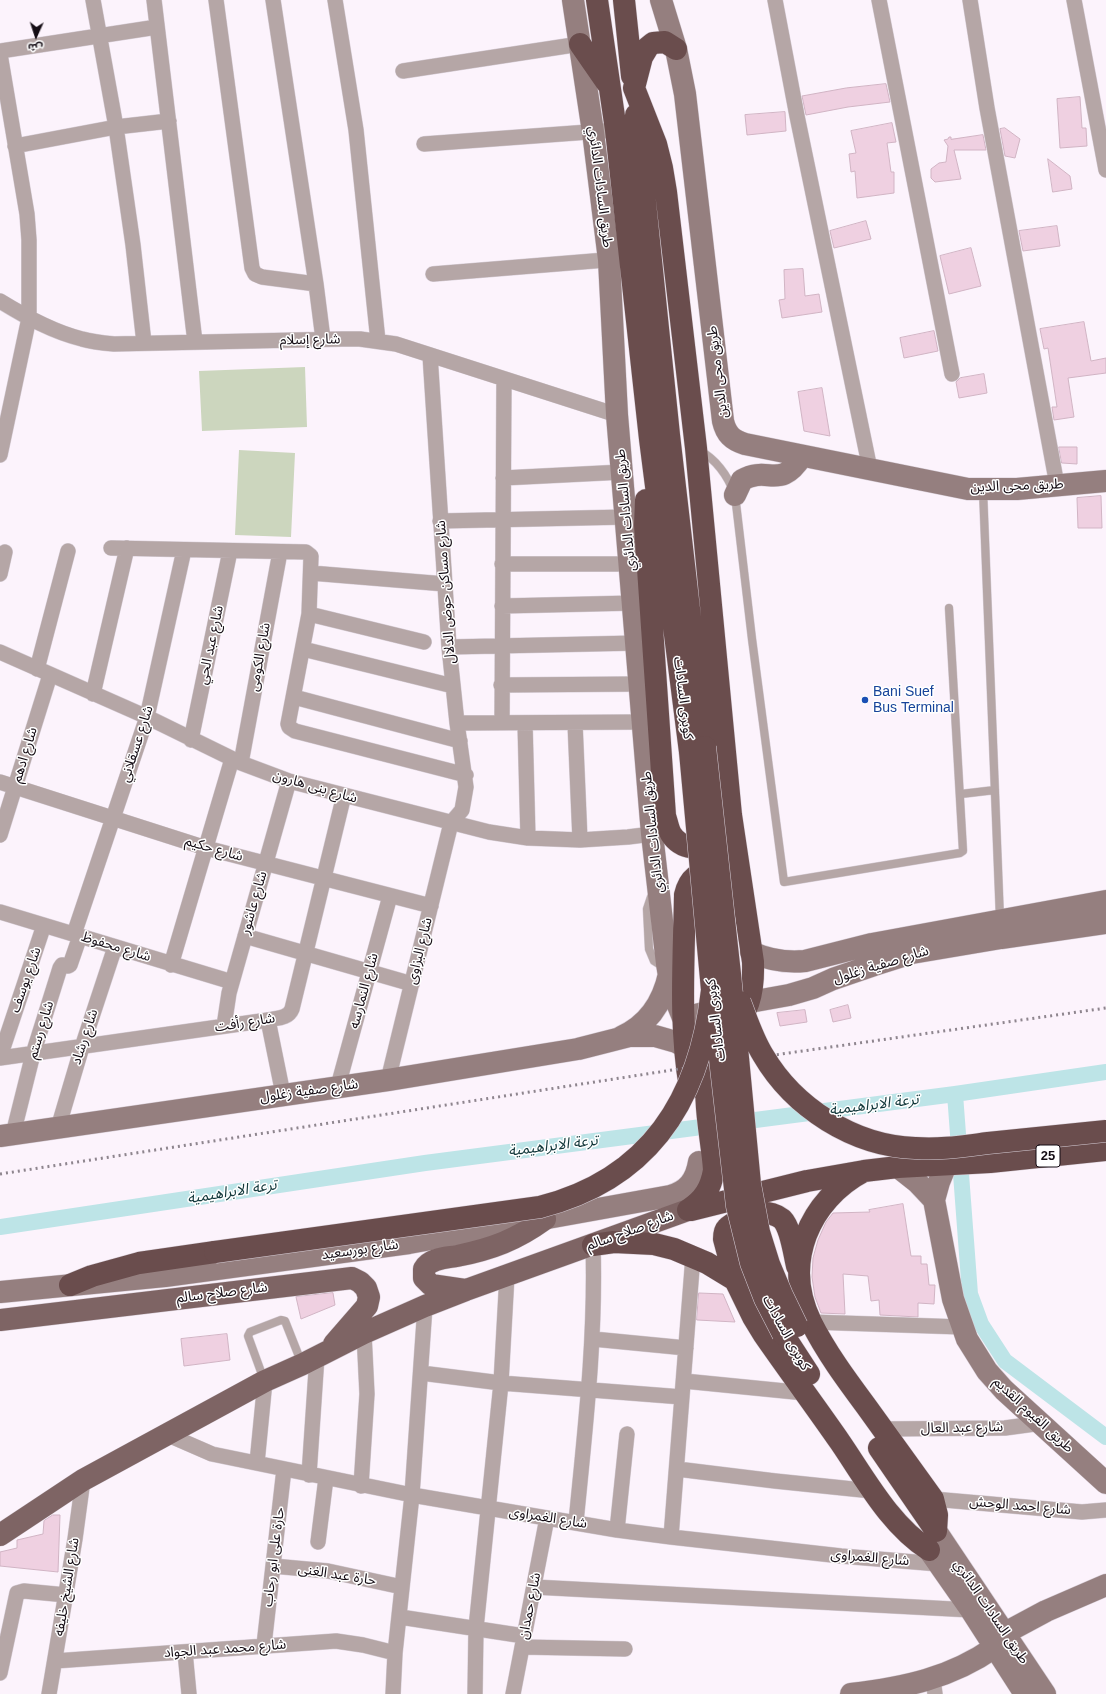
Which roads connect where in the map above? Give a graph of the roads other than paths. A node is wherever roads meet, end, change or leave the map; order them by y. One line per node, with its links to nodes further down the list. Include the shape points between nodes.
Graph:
1 (93, 0): 15 (street)
2 (154, 0): 14 (street)
3 (216, 0): 31 (street, via 252,268 255,274 262,277)
4 (273, 0): 31 (street)
5 (335, 0): 35 (street, via 356,130)
6 (572, 0): 16 (street, طريق السادات الدائري)
7 (597, 0): 20 (highway, طريق السادات الدائري)
8 (624, 0): 21 (highway)
9 (661, 0): 17 (street, طريق محى الدين)
10 (775, 0): 46 (street)
11 (879, 0): 39 (street)
12 (970, 0): 50 (street, via 987,108)
13 (1074, 0): 28 (street)
14 (157, 27): 15 (street); 22 (street)
15 (100, 36): 18 (street); 23 (street)
16 (580, 44): 19 (street); 20 (highway); 25 (street, طريق السادات الدائري)
17 (676, 49): 21 (highway, via 665,42 648,47 642,57); 45 (street, طريق محى الدين, via 686,102 725,429 737,442)
18 (0, 52): 27 (street)
19 (403, 71)
20 (609, 87): 24 (highway, طريق السادات الدائري)
21 (634, 88): 42 (highway); 43 (highway, via 656,144 662,168)
22 (169, 121): 23 (street); 36 (street)
23 (116, 127): 27 (street); 37 (street)
24 (616, 130): 25 (street); 29 (highway, طريق السادات الدائري)
25 (593, 132): 26 (street); 29 (street, طريق السادات الدائري)
26 (424, 144)
27 (15, 146): 33 (street, via 29,240)
28 (1106, 170)
29 (619, 259): 30 (street); 41 (street, طريق السادات الدائري); 42 (highway, طريق السادات الدائري)
30 (433, 274)
31 (316, 284): 34 (street)
32 (0, 301): 33 (street, شارع إسلام)
33 (29, 318): 37 (street, شارع إسلام, via 83,340); 44 (street)
34 (323, 339): 35 (street, شارع إسلام); 36 (street, شارع إسلام)
35 (378, 341): 38 (street, شارع إسلام)
36 (195, 342): 37 (street, شارع إسلام)
37 (144, 344)
38 (430, 355): 40 (street, شارع إسلام); 55 (street, شارع مساكن حوض الدلال)
39 (952, 374)
40 (504, 379): 41 (street, شارع إسلام); 48 (street)
41 (617, 415): 47 (street, طريق السادات الدائري)
42 (659, 437): 92 (highway, كوبرى السادات); 101 (highway, via 646,482 645,526)
43 (696, 448): 52 (lane, via 720,468); 102 (highway)
44 (0, 455)
45 (802, 456): 46 (street, طريق محى الدين); 52 (street, via 796,466 784,475 756,474 742,480)
46 (870, 469): 51 (street, طريق محى الدين, via 968,490)
47 (623, 472): 48 (street); 53 (street, طريق السادات الدائري)
48 (503, 478): 54 (street)
49 (1106, 481): 50 (street, طريق محى الدين)
50 (1057, 486): 51 (street, طريق محى الدين)
51 (983, 490): 98 (lane)
52 (735, 495): 99 (lane, via 784,882 962,852 964,849)
53 (627, 517): 54 (street); 64 (street, طريق السادات الدائري)
54 (503, 520): 55 (street); 63 (street)
55 (440, 521): 67 (street, شارع مساكن حوض الدلال)
56 (111, 548): 57 (street)
57 (127, 548): 58 (street); 82 (street)
58 (184, 550): 60 (street); 84 (street, شارع عسقلاني)
59 (68, 551): 78 (street, شارع ادهم)
60 (230, 551): 62 (street); 90 (street, شارع عبد الحي)
61 (5, 552): 66 (street)
62 (280, 552): 65 (street, via 310,554); 93 (street, شارع الكومى)
63 (502, 564): 64 (street); 69 (street)
64 (630, 564): 68 (street, طريق السادات الدائري)
65 (311, 573): 67 (street); 71 (street)
66 (0, 574)
67 (445, 584): 75 (street, شارع مساكن حوض الدلال)
68 (634, 603): 69 (street); 73 (street, طريق السادات الدائري)
69 (502, 606): 74 (street)
70 (949, 608): 99 (lane)
71 (309, 614): 72 (street); 76 (street)
72 (424, 642)
73 (637, 644): 74 (street); 79 (street, طريق السادات الدائري)
74 (502, 646): 75 (street); 81 (street)
75 (449, 647): 80 (street, شارع مساكن حوض الدلال)
76 (303, 649): 80 (street); 83 (street)
77 (0, 652): 78 (street, شارع بنى هارون)
78 (44, 672): 82 (street, شارع بنى هارون); 97 (street, شارع ادهم)
79 (640, 684): 81 (street); 85 (street, طريق السادات الدائري)
80 (453, 686): 86 (street, شارع مساكن حوض الدلال)
81 (501, 686): 87 (street)
82 (93, 694): 84 (street, شارع بنى هارون)
83 (294, 697): 91 (street); 94 (street, via 288,724 292,730)
84 (147, 717): 90 (street, شارع بنى هارون); 103 (street, شارع عسقلاني)
85 (644, 722): 89 (street); 101 (highway); 105 (street, طريق السادات الدائري)
86 (457, 723): 87 (street); 91 (street, شارع مساكن حوض الدلال)
87 (502, 723): 88 (street)
88 (525, 723): 89 (street); 107 (street)
89 (575, 723): 108 (street)
90 (191, 740): 93 (street, شارع بنى هارون)
91 (460, 741): 94 (street, شارع مساكن حوض الدلال)
92 (697, 750): 129 (highway, كوبرى السادات, bridge); 133 (highway, كوبرى السادات, bridge)
93 (237, 761): 95 (street, شارع بنى هارون); 109 (street, شارع الكومى)
94 (466, 775): 104 (street, شارع مساكن حوض الدلال, via 462,810)
95 (289, 781): 100 (street, شارع بنى هارون); 110 (street, شارع عاشور)
96 (0, 782): 97 (street, شارع حكيم)
97 (15, 787): 103 (street, شارع حكيم); 106 (street, شارع ادهم)
98 (995, 790): 99 (lane); 117 (lane)
99 (960, 794)
100 (344, 795): 104 (street, شارع بنى هارون); 111 (street, شارع رأفت)
101 (665, 816): 102 (highway, via 671,834 678,842 688,847 699,848 719,841 726,832)
102 (730, 816): 112 (highway)
103 (113, 817): 109 (street, شارع حكيم); 120 (street, شارع عسقلاني)
104 (451, 823): 107 (street, شارع بنى هارون); 115 (street, شارع البزاوى)
105 (652, 834): 108 (street, شارع بنى هارون); 127 (street, طريق السادات الدائري)
106 (0, 835)
107 (528, 838): 108 (street, شارع بنى هارون)
108 (580, 840)
109 (206, 848): 110 (street, شارع حكيم); 126 (street, شارع الكومى)
110 (265, 863): 111 (street, شارع حكيم); 121 (street, شارع عاشور)
111 (324, 878): 113 (street, شارع حكيم); 124 (street, شارع رأفت)
112 (741, 888): 123 (highway); 135 (highway, via 732,877 718,870 704,872 688,884)
113 (390, 896): 115 (street, شارع حكيم); 128 (street, شارع النمارسه)
114 (1106, 901): 117 (street, شارع صفية زغلول)
115 (431, 906): 132 (street, شارع البزاوى)
116 (0, 912): 119 (street, شارع محفوظ)
117 (1000, 920): 125 (street, شارع صفية زغلول, via 872,944)
118 (1106, 923): 130 (street, شارع صفية زغلول, via 912,953)
119 (44, 925): 120 (street, شارع محفوظ); 142 (street, شارع يوسف)
120 (77, 935): 122 (street, شارع محفوظ); 141 (street, شارع رستم, via 70,965 61,966)
121 (245, 936): 124 (street); 131 (street, شارع عاشور)
122 (115, 946): 126 (street, شارع محفوظ); 140 (street, شارع رشاد)
123 (751, 952): 125 (street, شارع صفية زغلول, via 773,960); 134 (highway, via 754,983)
124 (304, 953): 128 (street); 136 (street, شارع رأفت, via 291,1012 286,1016)
125 (795, 962): 130 (street, via 793,970 801,979)
126 (171, 965): 131 (street, شارع محفوظ)
127 (669, 971): 135 (street, طريق السادات الدائري, via 674,998); 138 (street, شارع صفية زغلول, via 662,998 656,1009 638,1027)
128 (369, 972): 132 (street); 144 (street, شارع النمارسه)
129 (730, 974): 148 (highway, كوبرى السادات, bridge, via 750,1029 763,1055 785,1085 813,1111 862,1137 896,1146 932,1149); 170 (highway, كوبرى السادات, bridge, via 748,1166 756,1218 771,1270)
130 (839, 977): 134 (street, شارع صفية زغلول, via 789,995)
131 (232, 982): 137 (street, شارع عاشور)
132 (412, 984): 143 (street, شارع البزاوى)
133 (712, 990): 163 (highway, bridge, via 709,1020 702,1049 683,1098 671,1118 642,1154 598,1185 563,1201 540,1206 139,1263); 170 (highway, كوبرى السادات, bridge, via 741,1225 758,1281)
134 (750, 1002): 135 (street, شارع صفية زغلول); 146 (highway, via 741,1020 716,1053)
135 (683, 1018): 139 (highway)
136 (268, 1020): 137 (street, شارع رأفت); 145 (street)
137 (224, 1026): 140 (street, شارع رأفت)
138 (616, 1039): 139 (street, شارع صفية زغلول, via 654,1036); 143 (street, شارع صفية زغلول, via 578,1049)
139 (685, 1046): 146 (highway, via 687,1068)
140 (82, 1047): 141 (street, شارع رأفت); 147 (street, شارع رشاد)
141 (33, 1054): 142 (street, شارع رأفت); 149 (street, شارع رستم)
142 (0, 1058)
143 (388, 1080): 144 (street, شارع صفية زغلول)
144 (338, 1086): 145 (street, شارع صفية زغلول)
145 (283, 1094): 147 (street, شارع صفية زغلول)
146 (700, 1100): 151 (highway)
147 (58, 1128): 149 (street, شارع صفية زغلول)
148 (1106, 1131)
149 (7, 1135)
150 (1106, 1150): 152 (highway, شارع صلاح سالم / 25)
151 (706, 1161): 156 (highway, via 714,1170 709,1189 704,1198); 157 (street, شارع بورسعيد, via 688,1188 680,1193)
152 (946, 1165): 153 (highway, شارع صلاح سالم); 155 (street, طريق الفيوم القديم)
153 (898, 1167): 154 (highway, شارع صلاح سالم); 155 (street)
154 (864, 1171): 156 (highway, شارع صلاح سالم); 161 (highway, via 836,1189 817,1212 804,1242)
155 (934, 1200): 171 (street, طريق الفيوم القديم, via 950,1285)
156 (688, 1210): 158 (main road, شارع صلاح سالم)
157 (545, 1219): 163 (street, شارع بورسعيد, via 327,1255 165,1276); 164 (main road, via 499,1245 431,1262 424,1268 424,1278 431,1285)
158 (593, 1245): 159 (highway, via 614,1242 654,1244); 160 (main road, شارع صلاح سالم); 173 (street)
159 (693, 1256): 162 (highway); 174 (street)
160 (507, 1275): 164 (main road, شارع صلاح سالم); 179 (street)
161 (799, 1275): 162 (highway, via 786,1226 776,1215 762,1213 733,1223 724,1233); 170 (highway, via 803,1299)
162 (735, 1280): 181 (highway, via 764,1335)
163 (70, 1285): 165 (street, شارع بورسعيد)
164 (466, 1290): 166 (main road, شارع صلاح سالم)
165 (0, 1292)
166 (425, 1306): 172 (main road, شارع صلاح سالم); 176 (street)
167 (0, 1311): 168 (main road)
168 (36, 1316): 169 (main road, شارع صلاح سالم); 175 (main road, شارع صلاح سالم, via 352,1278 360,1282 366,1288 369,1297 367,1306)
169 (0, 1320)
170 (797, 1327): 171 (street); 184 (highway, via 839,1368); 206 (highway, كوبرى السادات)
171 (962, 1327): 183 (street, طريق الفيوم القديم, via 987,1371 1004,1390)
172 (364, 1332): 175 (main road, شارع صلاح سالم); 194 (street, via 367,1394)
173 (593, 1339): 174 (street); 180 (street)
174 (686, 1348): 178 (street)
175 (316, 1357): 177 (main road, شارع صلاح سالم); 177 (lane, via 283,1320 250,1332 248,1336); 190 (street)
176 (421, 1373): 179 (street); 196 (street)
177 (265, 1381): 185 (main road, شارع صلاح سالم); 187 (street)
178 (684, 1381): 181 (street); 182 (street)
179 (501, 1384): 180 (street); 198 (street)
180 (589, 1391): 182 (street); 201 (street)
181 (805, 1393): 195 (highway)
182 (682, 1397): 189 (street)
183 (1042, 1423): 184 (street, شارع عبد العال, via 1005,1428); 193 (street, طريق الفيوم القديم)
184 (882, 1429): 197 (highway)
185 (166, 1434): 187 (street, شارع الغمراوى, via 212,1454); 192 (main road, شارع صلاح سالم)
186 (627, 1434): 202 (street)
187 (257, 1463): 188 (street, شارع الغمراوى)
188 (284, 1469): 190 (street, شارع الغمراوى); 207 (street, حارة على ابو رحاب)
189 (677, 1469): 195 (street); 204 (street)
190 (309, 1475): 191 (street, شارع الغمراوى)
191 (326, 1478): 194 (street, شارع الغمراوى); 205 (street)
192 (83, 1480): 203 (main road, شارع صلاح سالم); 211 (street, شارع الشيخ خليفه)
193 (1106, 1483)
194 (361, 1486): 196 (street, شارع الغمراوى)
195 (872, 1491): 206 (highway, via 918,1543)
196 (412, 1496): 198 (street, شارع الغمراوى); 209 (street)
197 (933, 1498): 199 (street, شارع احمد الوحش, via 1082,1512); 206 (highway, via 937,1515)
198 (489, 1508): 200 (street, شارع الغمراوى); 214 (street)
199 (1106, 1510)
200 (547, 1518): 201 (street, شارع الغمراوى); 210 (street, شارع حمدان)
201 (576, 1522): 202 (street, شارع الغمراوى)
202 (617, 1530): 204 (street, شارع الغمراوى)
203 (0, 1535)
204 (671, 1537): 206 (street, شارع الغمراوى, via 841,1556)
205 (318, 1542)
206 (934, 1548): 212 (street, طريق السادات الدائري); 215 (street, طريق السادات الدائري)
207 (273, 1566): 209 (street, حارة عبد الغنى, via 328,1571); 217 (street, حارة على ابو رحاب)
208 (1106, 1585): 215 (street, via 1046,1611)
209 (402, 1587): 213 (street)
210 (534, 1588): 212 (street); 216 (street, شارع حمدان)
211 (66, 1595): 221 (street, شارع الشيخ خليفه); 222 (street, via 17,1592)
212 (971, 1610): 215 (street, طريق السادات الدائري)
213 (400, 1617): 214 (street); 220 (street)
214 (476, 1628): 216 (street); 228 (street)
215 (1000, 1640): 223 (street); 231 (street, طريق السادات الدائري); 232 (street, طريق السادات الدائري)
216 (523, 1642): 218 (street); 229 (street, شارع حمدان)
217 (264, 1645): 219 (street, شارع محمد عبد الجواد); 220 (street, شارع محمد عبد الجواد, via 336,1641)
218 (625, 1649)
219 (185, 1652): 221 (street, شارع محمد عبد الجواد); 226 (street)
220 (395, 1653): 227 (street)
221 (55, 1661): 225 (street, شارع الشيخ خليفه)
222 (0, 1673)
223 (934, 1686): 224 (street)
224 (876, 1692): 230 (street)
225 (49, 1694)
226 (189, 1694)
227 (393, 1694)
228 (475, 1694)
229 (513, 1694)
230 (851, 1694)
231 (1025, 1694)
232 (1045, 1694)

